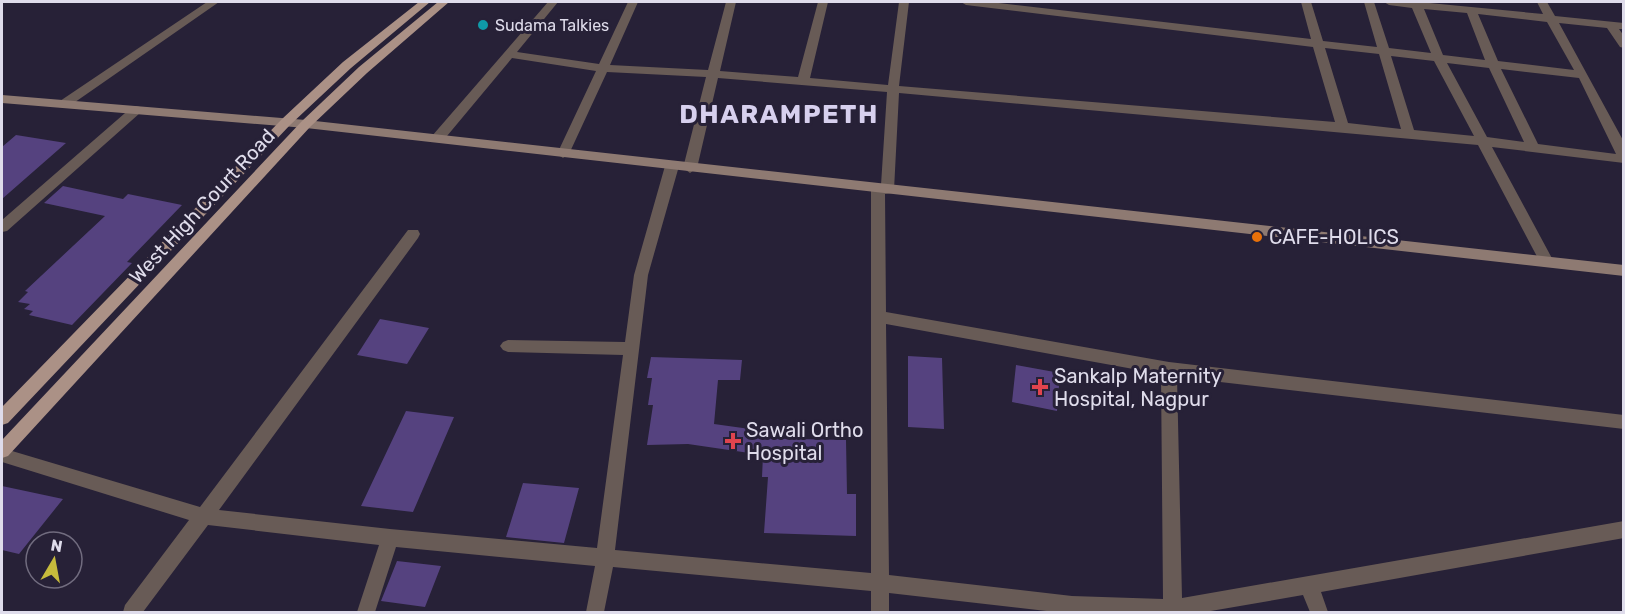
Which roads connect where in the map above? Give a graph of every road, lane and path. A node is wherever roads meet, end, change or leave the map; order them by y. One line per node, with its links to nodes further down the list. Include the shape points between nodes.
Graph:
1 (214, 2): 31 (street)
2 (425, 2): 33 (main road, West High Court Road, via 347,65)
3 (444, 2): 34 (main road, West High Court Road)
4 (553, 2): 22 (street)
5 (633, 2): 25 (street)
6 (731, 2): 26 (street)
7 (823, 2): 28 (street)
8 (904, 2): 29 (street)
9 (966, 2): 19 (street)
10 (1306, 2): 19 (street)
11 (1369, 2): 21 (street)
12 (1389, 2): 14 (street)
13 (1542, 2): 16 (street)
14 (1416, 4): 15 (street); 23 (street)
15 (1471, 10): 16 (street); 24 (street)
16 (1552, 19): 17 (street); 27 (street)
17 (1610, 24): 18 (street); 20 (street)
18 (1623, 26)
19 (1318, 43): 21 (street); 35 (street)
20 (1623, 45)
21 (1386, 51): 23 (street); 36 (street)
22 (509, 54): 25 (street); 37 (street)
23 (1438, 57): 24 (street); 38 (street)
24 (1493, 64): 27 (street); 39 (street)
25 (603, 68): 26 (street); 40 (street)
26 (714, 74): 28 (street); 43 (street)
27 (1583, 75): 41 (street)
28 (803, 81): 29 (street)
29 (893, 89): 35 (street); 44 (street)
30 (2, 99): 31 (street)
31 (64, 104): 32 (street)
32 (136, 110): 33 (street); 45 (street)
33 (286, 122): 34 (street); 53 (main road, West High Court Road)
34 (306, 124): 37 (street); 55 (main road, West High Court Road)
35 (1343, 127): 36 (street)
36 (1409, 135): 38 (street)
37 (437, 139): 40 (street)
38 (1481, 141): 39 (street); 47 (street)
39 (1534, 149): 41 (street)
40 (563, 154): 42 (street)
41 (1623, 158)
42 (672, 166): 43 (street); 51 (street, via 641,275)
43 (690, 168): 44 (street)
44 (883, 190): 47 (street); 49 (street)
45 (2, 227)
46 (413, 234): 56 (street)
47 (1547, 262): 48 (street)
48 (1623, 271)
49 (880, 317): 52 (street); 60 (street)
50 (508, 346): 51 (street)
51 (631, 350): 59 (street)
52 (1169, 369): 54 (street); 62 (street)
53 (2, 418)
54 (1623, 422)
55 (2, 453): 56 (street)
56 (202, 516): 58 (street); 63 (street)
57 (1623, 529): 61 (street)
58 (390, 538): 59 (street); 64 (street)
59 (605, 559): 60 (street); 65 (street)
60 (879, 583): 62 (street, via 1072,605); 66 (street)
61 (1309, 584): 62 (street); 67 (street)
62 (1172, 611)
63 (132, 612)
64 (366, 612)
65 (595, 612)
66 (880, 612)
67 (1319, 612)

